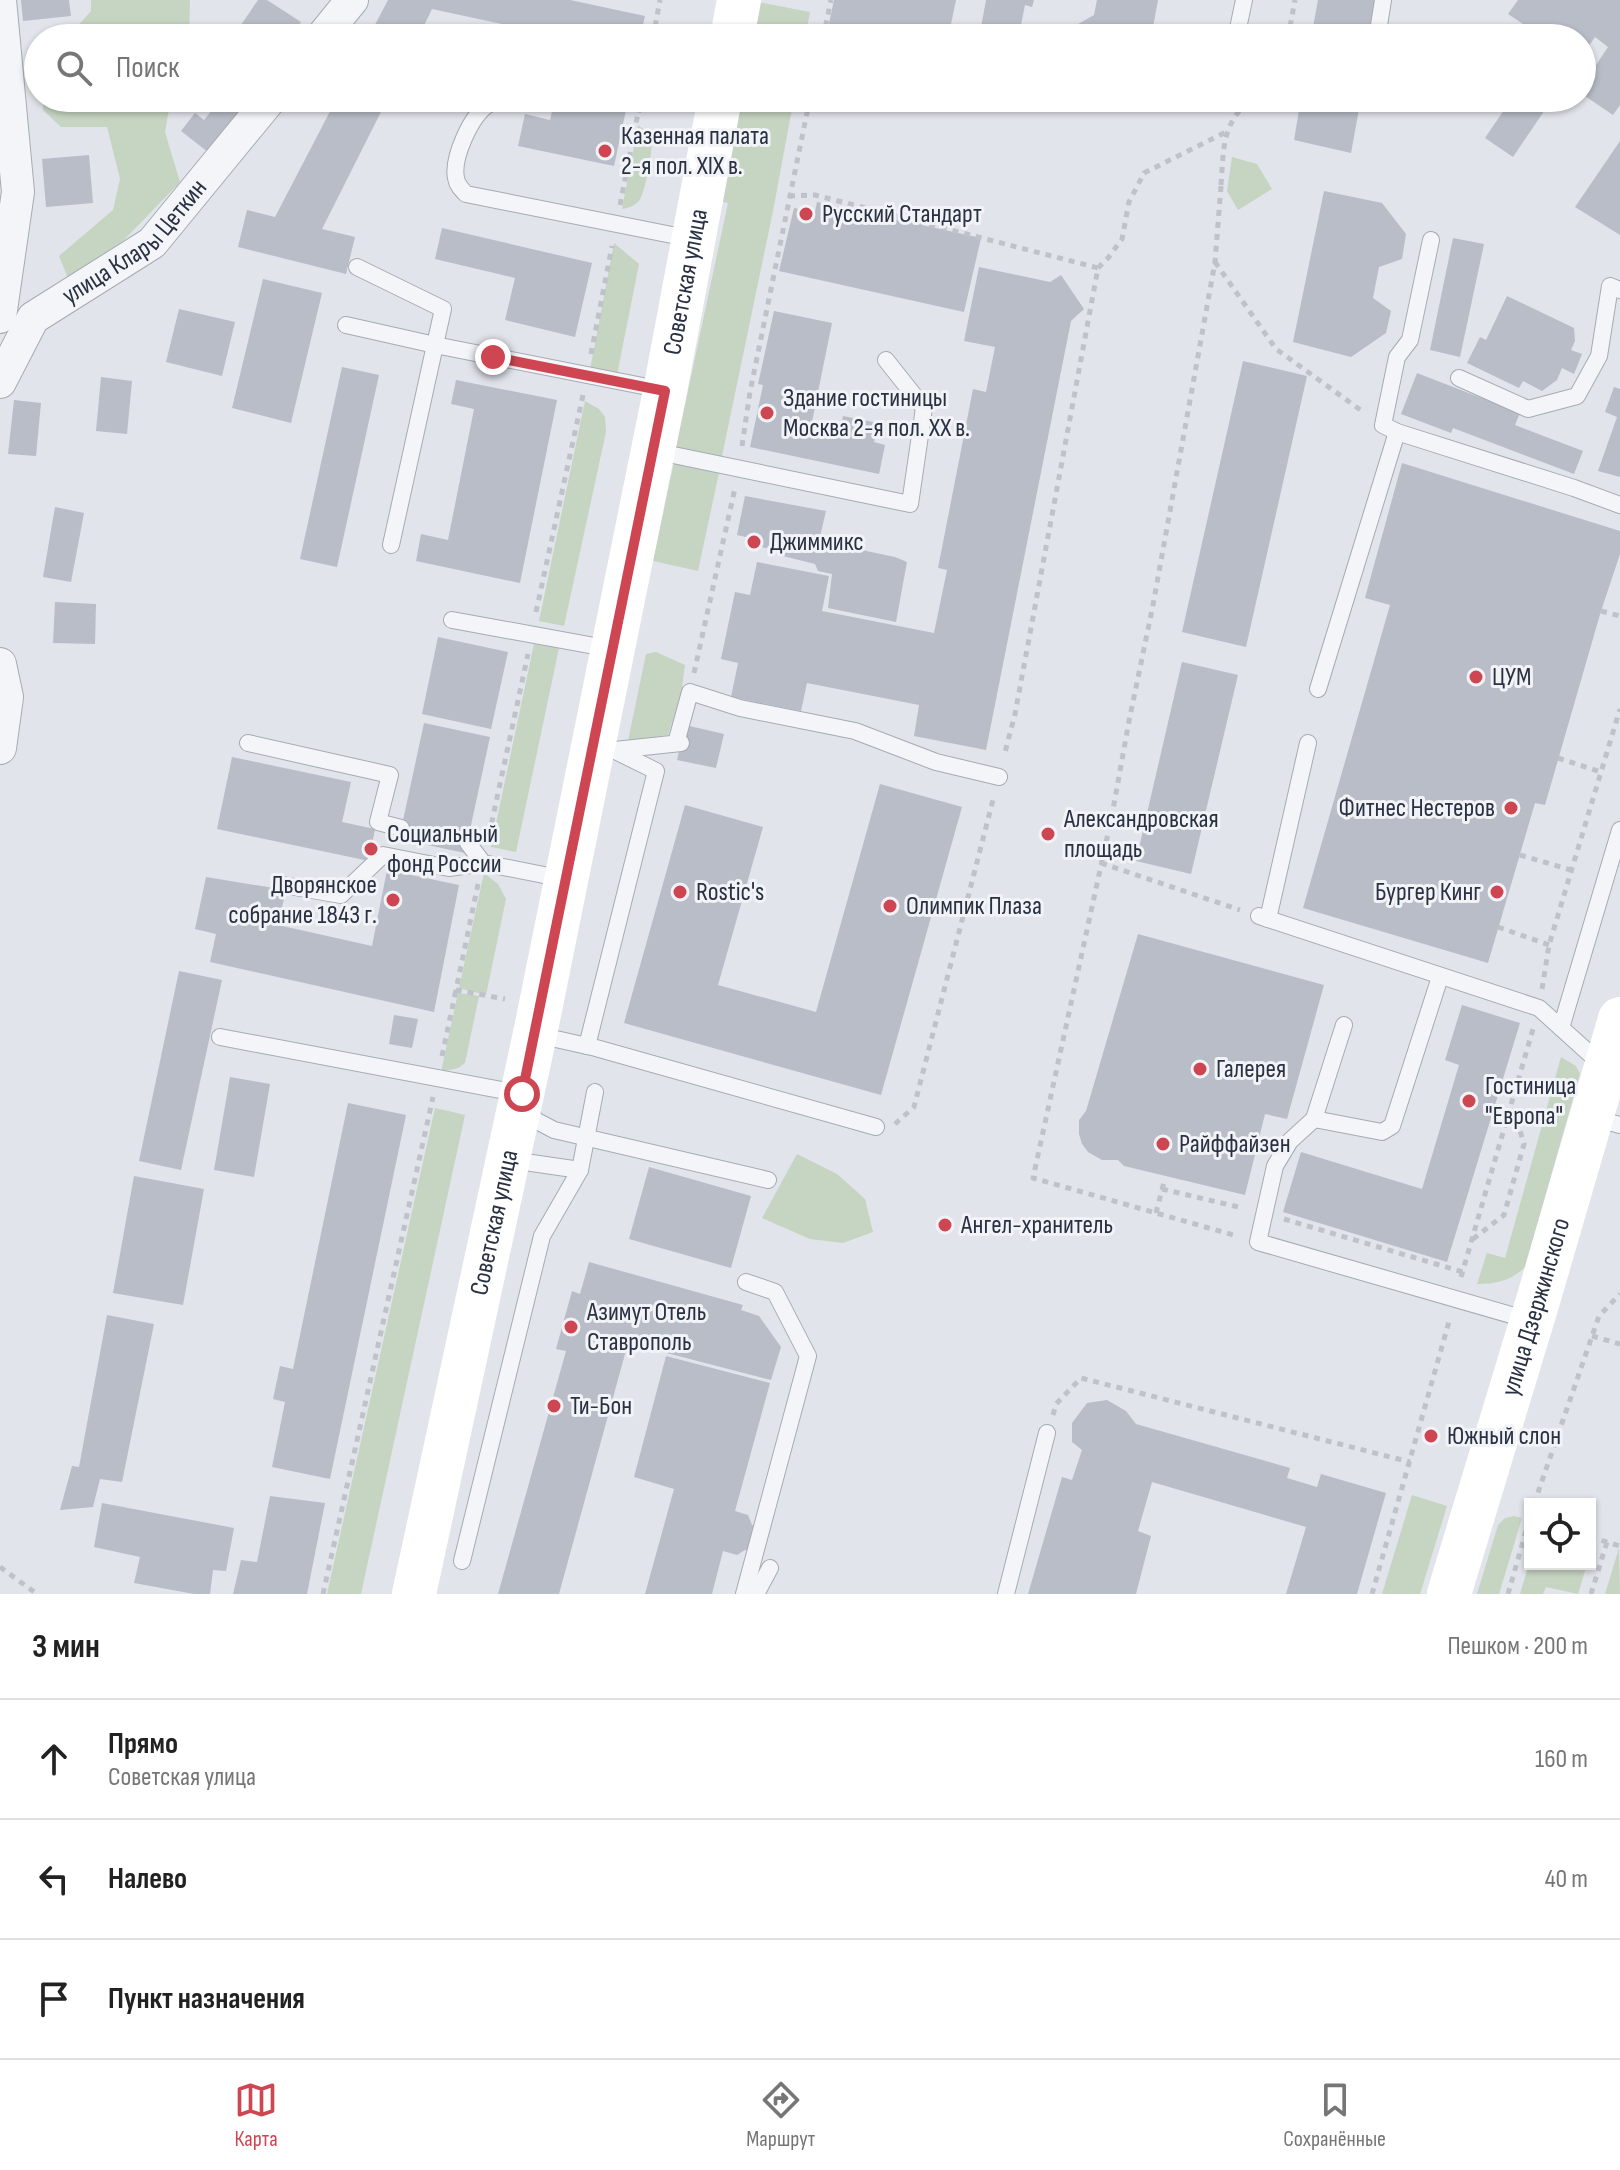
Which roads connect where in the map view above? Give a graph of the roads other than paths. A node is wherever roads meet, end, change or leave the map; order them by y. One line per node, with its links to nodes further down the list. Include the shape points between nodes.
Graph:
1 (0, 0): 15 (street, via 18,192)
2 (352, 0): 5 (street)
3 (1244, 0): 6 (lane)
4 (1383, 0): 7 (lane)
5 (332, 24)
6 (1239, 24)
7 (1379, 24)
8 (260, 112): 20 (street, улица Клары Цеткин, via 152,243 33,318)
9 (481, 112): 11 (lane, via 460,148 455,170 466,194)
10 (717, 112): 11 (main road, Советская улица)
11 (693, 239): 21 (main road, Советская улица)
12 (1431, 240): 22 (lane, via 1410,340 1397,357)
13 (357, 267): 17 (lane, via 443,309)
14 (1620, 290): 19 (lane, via 1610,286 1599,356 1577,396 1528,409)
15 (0, 317)
16 (346, 325): 17 (lane)
17 (435, 345): 21 (lane); 25 (lane)
18 (886, 360): 23 (lane, via 924,408 910,504)
19 (1459, 378)
20 (0, 382)
21 (665, 391): 23 (main road, Советская улица)
22 (1390, 429): 24 (lane); 29 (lane)
23 (652, 451): 27 (main road, Советская улица, via 632,599)
24 (1620, 505)
25 (391, 545)
26 (452, 620): 27 (lane)
27 (612, 649): 32 (main road, Советская улица)
28 (0, 664): 33 (street, via 7,697)
29 (1318, 689)
30 (248, 743): 35 (lane, via 390,775 378,822)
31 (1308, 743): 41 (lane, via 1264,917)
32 (604, 745): 34 (lane, via 678,743 690,692 740,708 855,731 936,762); 39 (main road, Советская улица); 47 (lane, via 656,771)
33 (0, 748)
34 (999, 777)
35 (401, 828)
36 (1620, 830): 44 (lane)
37 (468, 843): 38 (lane)
38 (483, 863): 39 (lane); 40 (lane, via 449,868 383,855 341,895)
39 (566, 880): 45 (main road, Советская улица)
40 (283, 885)
41 (1440, 977): 44 (lane, via 1539,1008); 51 (lane, via 1392,1126 1382,1132)
42 (1620, 1019): 48 (main road, улица Дзержинского)
43 (1344, 1025): 51 (lane)
44 (1561, 1028): 48 (lane)
45 (535, 1034): 47 (lane); 50 (main road, Советская улица)
46 (220, 1037): 50 (lane)
47 (587, 1046): 53 (lane)
48 (1606, 1068): 52 (main road, улица Дзержинского)
49 (595, 1092): 54 (lane)
50 (522, 1094): 54 (lane, via 535,1120); 55 (main road, Советская улица)
51 (1314, 1119): 59 (lane, via 1290,1141 1275,1166 1258,1242)
52 (1606, 1122): 59 (main road, улица Дзержинского)
53 (876, 1127)
54 (587, 1139): 56 (lane); 57 (lane)
55 (508, 1160): 56 (lane); 63 (main road, Советская улица)
56 (580, 1170): 61 (lane, via 542,1236)
57 (768, 1180)
58 (746, 1282): 64 (lane, via 775,1292 808,1356)
59 (1532, 1321): 67 (main road, улица Дзержинского)
60 (1047, 1433): 66 (lane)
61 (462, 1561)
62 (770, 1568): 65 (lane)
63 (414, 1594)
64 (744, 1594)
65 (756, 1594)
66 (1006, 1594)
67 (1449, 1594)

